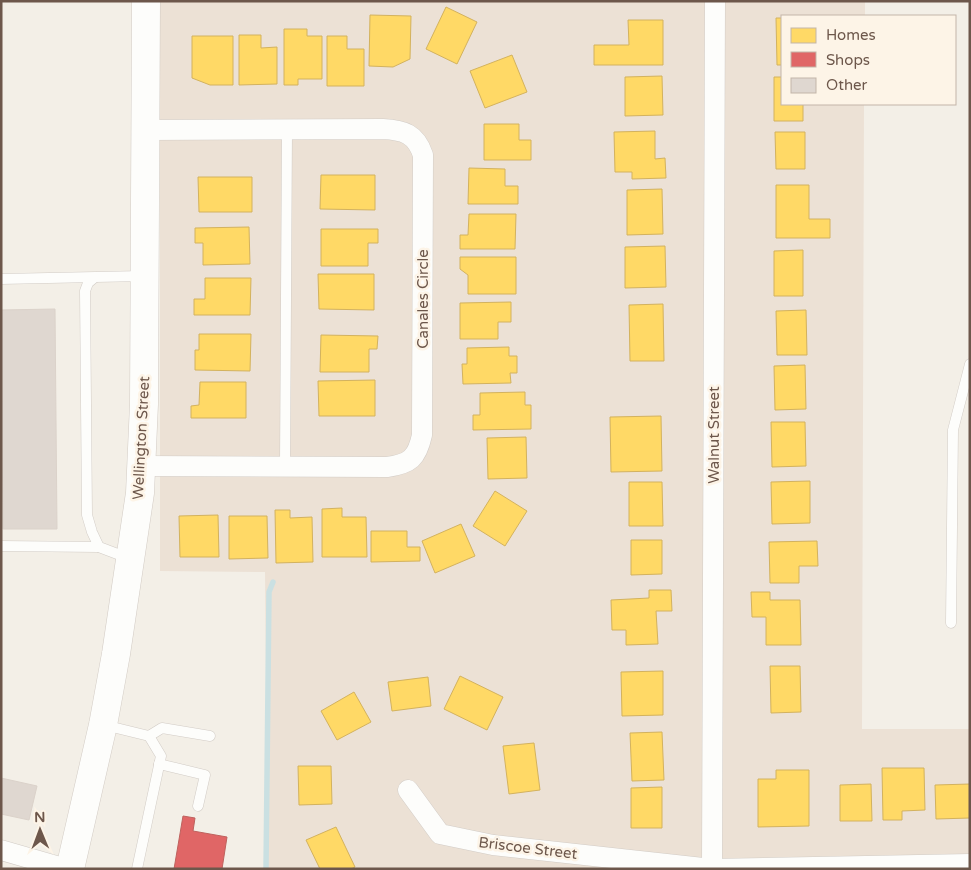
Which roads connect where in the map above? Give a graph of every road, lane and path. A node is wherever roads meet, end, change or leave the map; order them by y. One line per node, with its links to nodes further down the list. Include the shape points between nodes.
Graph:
1 (146, 1): 4 (street, Wellington Street)
2 (715, 1): 25 (street, Walnut Street)
3 (287, 129): 4 (street, Canales Circle); 10 (lane); 10 (street, Canales Circle, via 388,129 414,136 420,144 423,155 422,435 419,450 401,465)
4 (145, 130): 5 (street, Wellington Street)
5 (144, 276): 6 (lane); 9 (street, Wellington Street)
6 (94, 278): 7 (lane); 12 (lane, via 85,290 87,516)
7 (1, 279)
8 (970, 364): 14 (lane, via 953,430)
9 (141, 466): 10 (street, Canales Circle); 13 (street, Wellington Street)
10 (285, 466)
11 (1, 546): 12 (lane)
12 (99, 547): 13 (lane)
13 (130, 558): 15 (street, Wellington Street)
14 (951, 623)
15 (103, 725): 16 (lane); 23 (street, Wellington Street)
16 (149, 736): 17 (lane, via 162,728); 18 (lane, via 161,756)
17 (210, 736)
18 (159, 764): 20 (lane, via 204,775); 24 (lane)
19 (408, 790): 25 (street, Briscoe Street, via 440,834 493,845)
20 (198, 806)
21 (1, 850): 23 (street)
22 (970, 864): 25 (street, Briscoe Street)
23 (68, 869)
24 (137, 869)
25 (712, 869)

